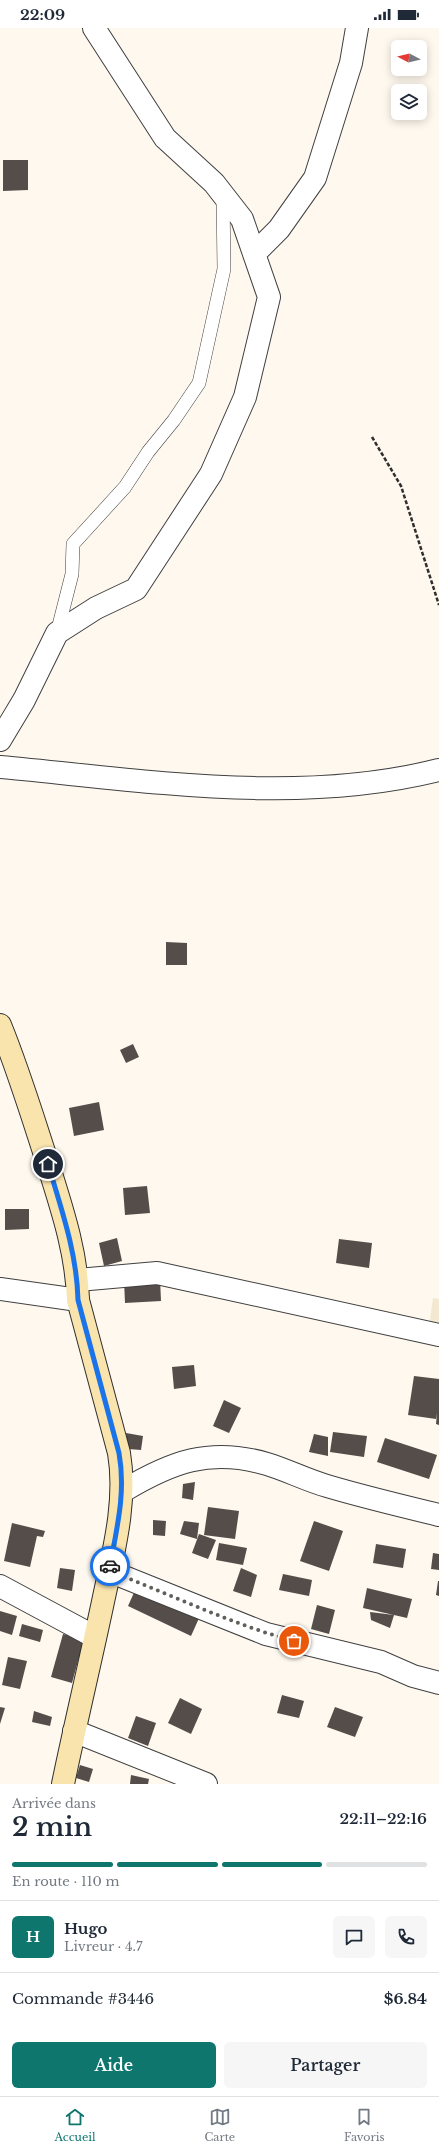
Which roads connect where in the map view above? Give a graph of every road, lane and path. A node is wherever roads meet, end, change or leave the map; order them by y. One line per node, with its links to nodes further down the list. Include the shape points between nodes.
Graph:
1 (94, 28): 3 (street, via 165,138 214,182)
2 (357, 28): 4 (street, via 351,63 315,178 279,229)
3 (223, 195): 4 (street, via 242,219); 7 (lane, via 224,268 199,383 125,487 73,544 72,574)
4 (254, 254): 7 (street, via 269,297 245,397 211,474 136,588 96,608)
5 (372, 437): 6 (path, via 400,486)
6 (439, 605)
7 (57, 633): 8 (street, via 24,700)
8 (0, 740)
9 (0, 767): 10 (street, via 213,787 324,787)
10 (439, 770)
11 (0, 1025): 13 (street, via 16,1063 65,1221)
12 (0, 1289): 13 (street)
13 (78, 1290): 14 (street, via 157,1273); 15 (street, via 119,1453)
14 (439, 1335)
15 (123, 1491): 16 (street, via 154,1472 176,1463 209,1457 238,1459 266,1464 349,1493); 17 (street)
16 (439, 1515)
17 (109, 1571): 19 (street); 20 (street, via 266,1634 381,1662)
18 (0, 1586): 19 (street)
19 (95, 1637): 21 (street)
20 (439, 1684)
21 (74, 1731): 22 (street); 23 (street)
22 (63, 1784)
23 (206, 1784)

